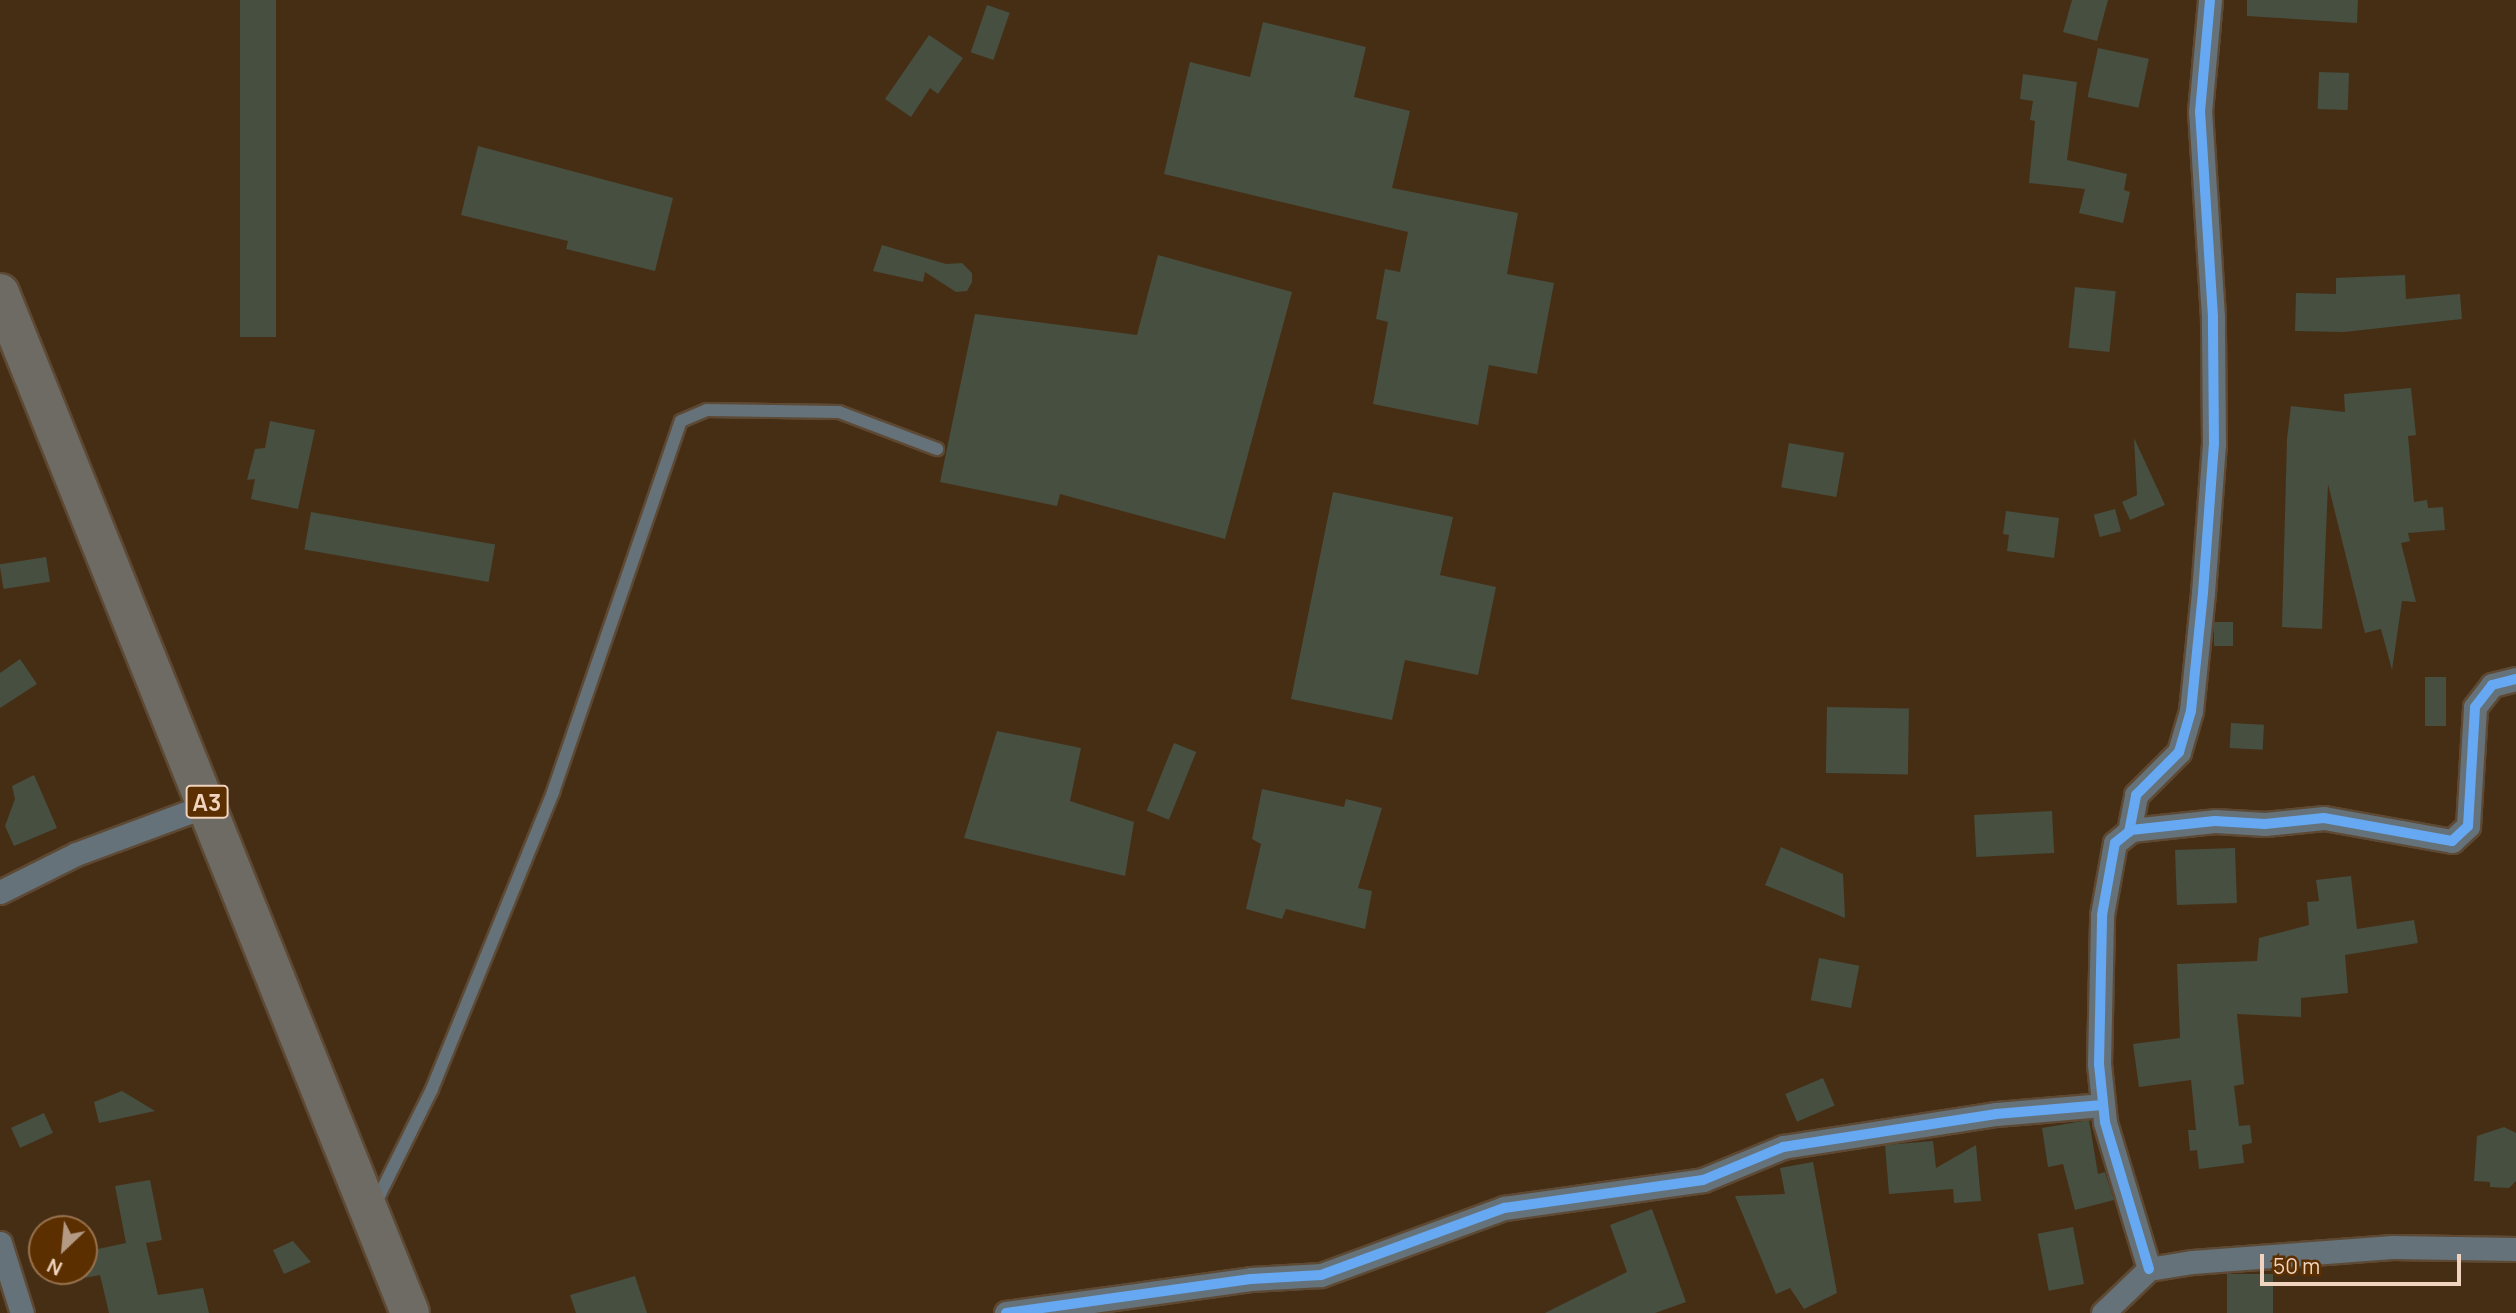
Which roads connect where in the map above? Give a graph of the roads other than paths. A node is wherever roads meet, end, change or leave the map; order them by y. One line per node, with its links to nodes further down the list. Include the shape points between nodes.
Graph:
1 (2210, 0): 6 (street, via 2200,112 2213,317 2214,444 2203,593 2191,711 2179,752 2136,794)
2 (0, 293): 5 (highway, A3)
3 (937, 449): 9 (lane, via 839,412 707,410 681,421 552,792 432,1089)
4 (2516, 679): 6 (street, via 2492,685 2475,707 2469,827 2452,841 2324,818 2265,824 2215,821)
5 (208, 805): 7 (street, via 76,854); 9 (highway, A3)
6 (2129, 832): 8 (street, via 2115,843 2109,856 2102,915 2099,1064)
7 (0, 892)
8 (2103, 1105): 12 (street); 15 (street, via 1996,1114 1783,1147 1703,1180 1504,1208 1321,1275 1251,1279)
9 (372, 1211): 14 (highway, A3)
10 (0, 1243): 13 (street)
11 (2516, 1249): 12 (street, via 2392,1247)
12 (2149, 1269): 16 (street)
13 (22, 1313)
14 (410, 1313)
15 (1006, 1313)
16 (2103, 1313)

